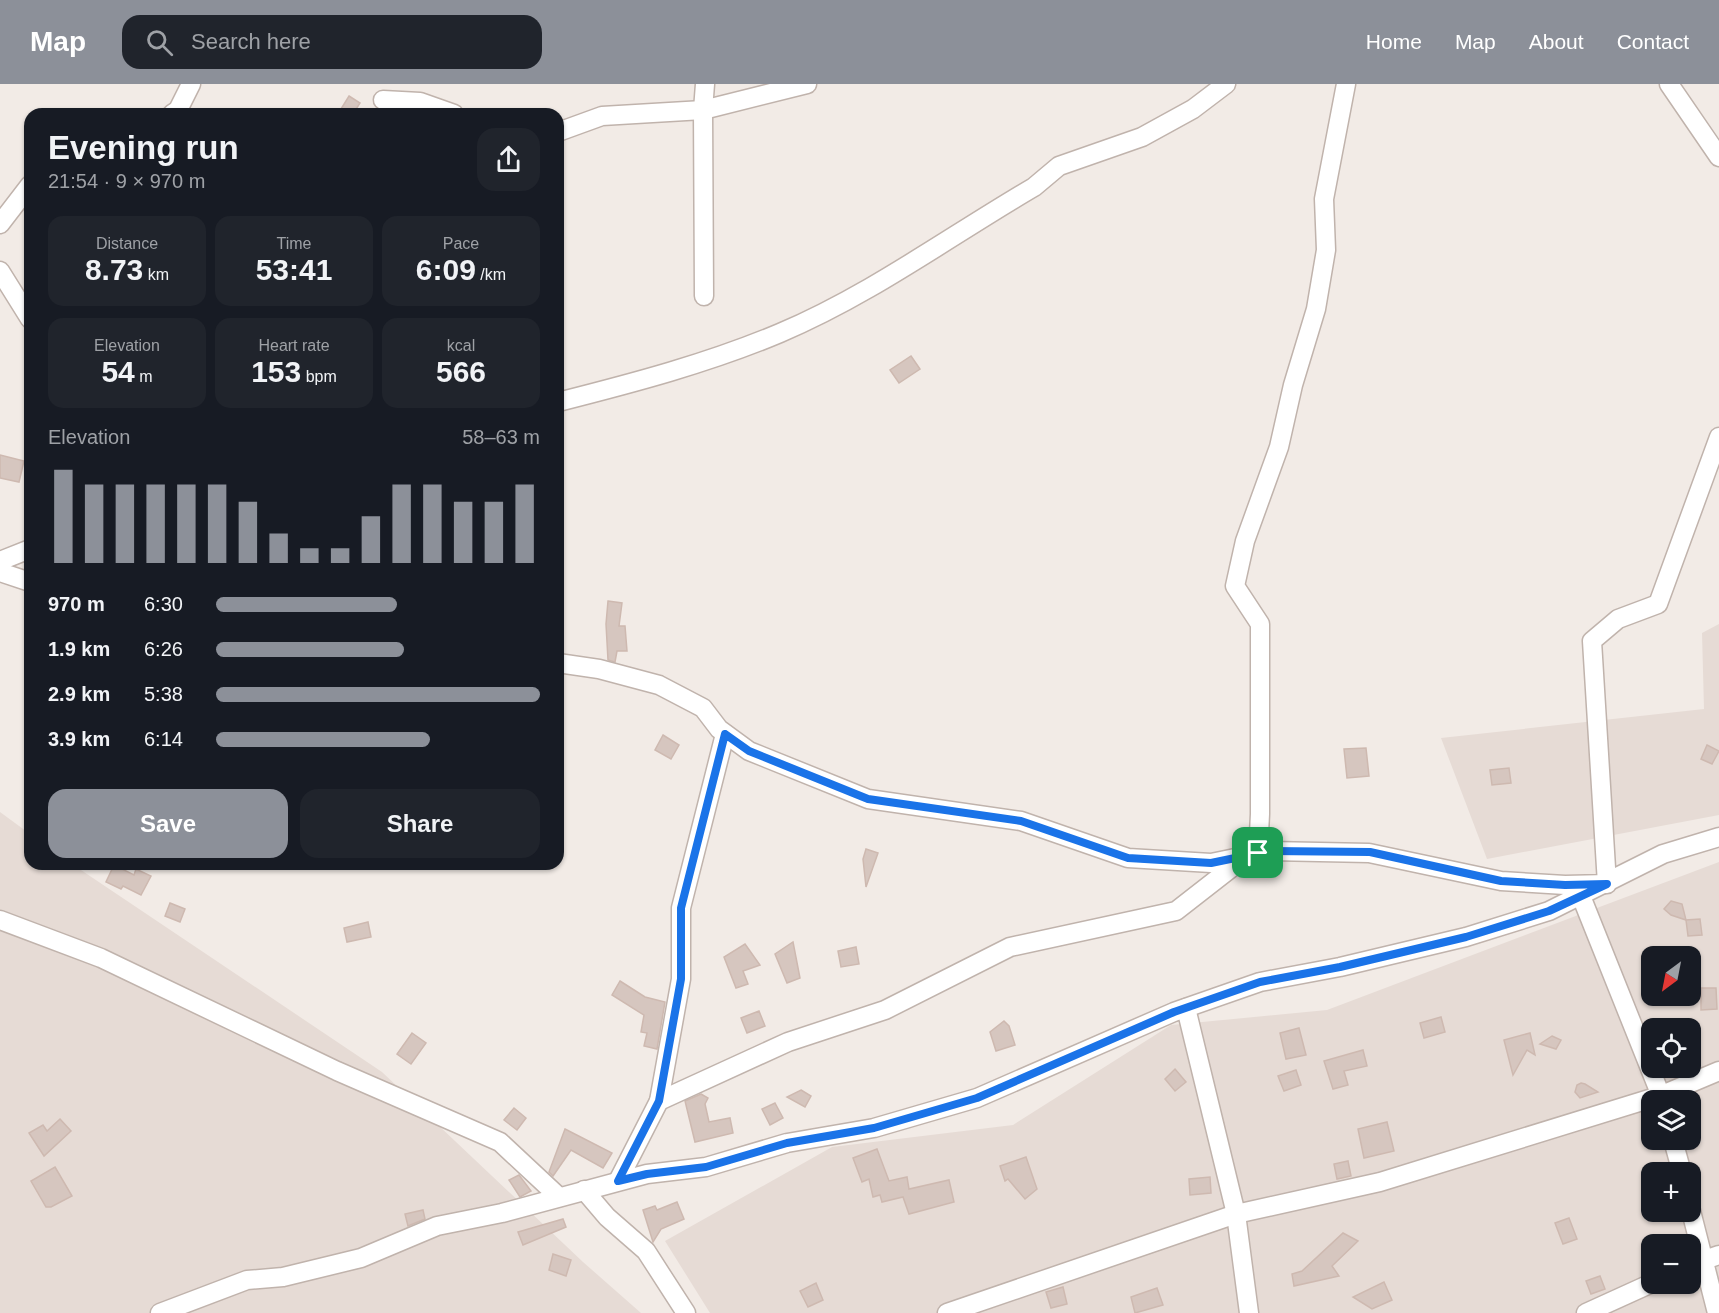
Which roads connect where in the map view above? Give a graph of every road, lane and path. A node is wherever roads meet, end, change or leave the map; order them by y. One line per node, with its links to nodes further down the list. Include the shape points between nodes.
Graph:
1 (191, 84): 8 (street)
2 (705, 84): 10 (street)
3 (807, 84): 10 (street)
4 (1226, 84): 18 (street, via 1193,109 1142,138 1059,166 1034,187 861,293 781,332 664,374)
5 (1346, 84): 27 (street, via 1324,199 1326,250 1316,309 1279,447 1245,541 1235,586 1260,624 1260,814)
6 (1669, 84): 12 (street)
7 (382, 100): 9 (street, via 420,102)
8 (179, 108)
9 (437, 108)
10 (703, 110): 11 (street, via 602,116); 16 (street)
11 (564, 130)
12 (1719, 157)
13 (24, 192): 14 (street)
14 (0, 224)
15 (0, 271): 17 (street)
16 (704, 296)
17 (24, 310)
18 (564, 400)
19 (1719, 437): 28 (street, via 1658,604 1618,619 1592,641)
20 (24, 551): 21 (street)
21 (0, 561)
22 (0, 572): 23 (street)
23 (24, 580)
24 (564, 664): 25 (street, via 660,685 703,708)
25 (725, 734): 27 (street, via 749,751 868,799 1021,821 1128,858 1211,863); 35 (street, via 681,908 681,979)
26 (1719, 837): 28 (street, via 1663,854)
27 (1253, 854): 28 (street, via 1370,852 1501,881); 35 (street, via 1176,911 1010,947 885,1010 788,1042)
28 (1607, 884): 29 (street)
29 (1581, 896): 31 (street, via 1549,911 1466,937 1260,982); 33 (street)
30 (0, 920): 39 (street, via 100,958 337,1071 500,1142)
31 (1186, 1008): 37 (street, via 977,1098 874,1128 787,1143 706,1167); 40 (street)
32 (1719, 1071): 34 (street)
33 (1660, 1090)
34 (1680, 1090)
35 (659, 1101): 37 (street)
36 (1641, 1105): 40 (street, via 1380,1182)
37 (618, 1181): 38 (street)
38 (584, 1190): 39 (street); 45 (street, via 607,1217 646,1251)
39 (559, 1197): 44 (street, via 437,1226 361,1258 283,1277 247,1280)
40 (1236, 1214): 46 (street); 47 (street)
41 (1694, 1222): 42 (street)
42 (1704, 1260): 49 (street)
43 (1641, 1288): 48 (street)
44 (160, 1313)
45 (686, 1313)
46 (947, 1313)
47 (1249, 1313)
48 (1586, 1313)
49 (1717, 1313)

